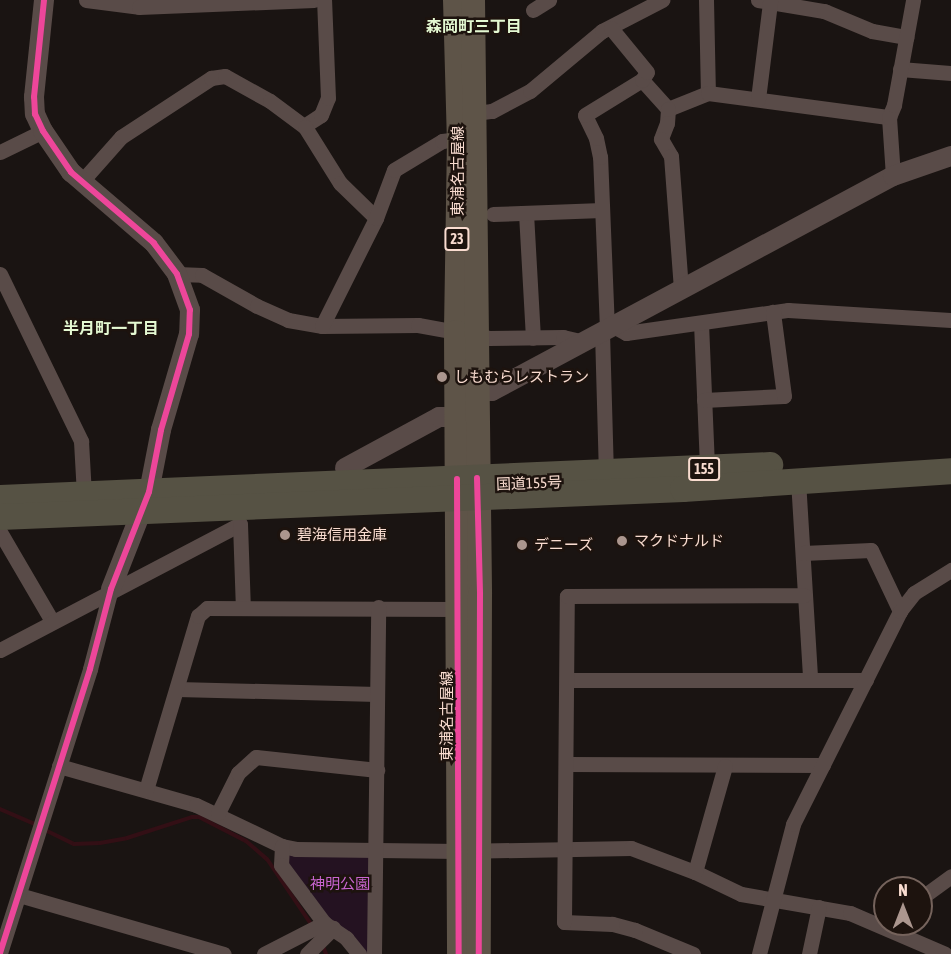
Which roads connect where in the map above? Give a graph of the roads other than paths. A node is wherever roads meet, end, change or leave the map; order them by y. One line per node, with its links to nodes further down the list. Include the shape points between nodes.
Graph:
1 (44, 0): 24 (street, via 34,96 35,114)
2 (86, 0): 3 (street, via 139,7)
3 (314, 0)
4 (324, 0): 23 (street, via 328,98 321,115)
5 (455, 0): 25 (main road, 東浦名古屋線 / 23)
6 (473, 0): 21 (main road, 東浦名古屋線 / 23)
7 (549, 0): 12 (street)
8 (662, 0): 13 (street)
9 (706, 0): 18 (street)
10 (913, 0): 14 (street)
11 (764, 1): 14 (street, via 824,11 872,31); 19 (street)
12 (533, 10)
13 (611, 28): 17 (street, via 646,72); 21 (street, via 602,31 530,91 492,111)
14 (906, 37): 15 (street)
15 (900, 69): 16 (street); 22 (street)
16 (951, 73)
17 (642, 80): 20 (street); 30 (street, via 585,115 600,157)
18 (708, 93): 19 (street); 20 (street)
19 (758, 99): 22 (street)
20 (668, 109): 36 (street, via 668,123 661,139 671,156)
21 (475, 113): 42 (main road, 東浦名古屋線 / 23)
22 (889, 117): 28 (street)
23 (304, 126): 29 (street, via 261,96 225,75 217,75 121,137); 33 (street, via 340,183)
24 (43, 131): 26 (street); 29 (street)
25 (459, 139): 33 (street, via 442,141 394,170); 42 (main road, 東浦名古屋線 / 23)
26 (0, 152)
27 (951, 156): 28 (street)
28 (893, 176): 36 (street)
29 (82, 181): 35 (street, via 154,243)
30 (602, 210): 31 (street); 41 (street)
31 (526, 213): 32 (street); 43 (street)
32 (494, 214)
33 (376, 218): 40 (street)
34 (0, 274): 55 (street, via 81,441)
35 (177, 274): 40 (street, via 202,275 288,320); 57 (street, via 190,310 189,334)
36 (681, 289): 41 (street)
37 (773, 312): 38 (street); 39 (street); 46 (street, via 784,396)
38 (951, 320)
39 (701, 324): 41 (street, via 626,333); 46 (street)
40 (322, 326): 42 (street, via 418,325)
41 (608, 329): 44 (street); 52 (street)
42 (465, 334): 43 (street); 45 (main road, 東浦名古屋線 / 23); 47 (main road, 東浦名古屋線 / 23)
43 (532, 338): 44 (street)
44 (584, 342): 45 (street, via 492,391)
45 (476, 392): 54 (main road, 東浦名古屋線 / 23)
46 (704, 400): 50 (street)
47 (456, 417): 49 (street, via 439,417); 54 (main road, 東浦名古屋線 / 23)
48 (951, 455): 50 (highway, 国道155号 / 155)
49 (345, 468)
50 (707, 469): 52 (highway, 国道155号 / 155)
51 (951, 471): 53 (highway, 国道155号 / 155)
52 (606, 473): 54 (highway, 国道155号 / 155)
53 (798, 480): 54 (highway, 国道155号 / 155, via 683,489); 60 (street)
54 (468, 488): 57 (highway, 国道155号 / 155); 66 (main road, 東浦名古屋線 / 23); 85 (main road, 東浦名古屋線 / 23, via 480,594)
55 (84, 495): 56 (highway, 国道155号 / 155); 57 (highway, 国道155号 / 155)
56 (0, 498)
57 (145, 501): 58 (highway, 国道155号 / 155); 62 (street)
58 (0, 517)
59 (0, 532): 68 (street)
60 (802, 553): 63 (street); 67 (street, via 871,550)
61 (951, 570): 67 (street, via 914,593)
62 (111, 590): 65 (street, via 240,524); 68 (street); 77 (street)
63 (804, 595): 70 (street); 71 (street, via 567,597)
64 (378, 607): 65 (street); 66 (street); 74 (street)
65 (243, 608): 73 (street, via 207,608 198,616)
66 (458, 609): 85 (main road, 東浦名古屋線 / 23)
67 (900, 611): 72 (street)
68 (52, 621): 69 (street)
69 (0, 650)
70 (810, 679): 71 (street); 72 (street)
71 (567, 680): 75 (street)
72 (866, 680): 76 (street)
73 (177, 689): 74 (street); 80 (street)
74 (377, 694): 79 (street)
75 (566, 764): 78 (street); 84 (street)
76 (823, 765): 78 (street); 90 (street, via 794,824)
77 (59, 766): 80 (street); 89 (street)
78 (725, 766): 86 (street)
79 (377, 770): 81 (street, via 256,757 238,773); 83 (street)
80 (146, 790): 81 (street)
81 (218, 813): 82 (street)
82 (282, 846): 83 (street); 93 (street, via 281,865)
83 (378, 850): 85 (street); 101 (street)
84 (565, 850): 85 (street); 86 (street, via 631,848); 104 (street, via 564,922 612,924)
85 (468, 851): 102 (main road, 東浦名古屋線 / 23); 103 (main road, 東浦名古屋線 / 23)
86 (695, 872): 90 (street, via 741,894)
87 (951, 876): 88 (street)
88 (933, 889)
89 (19, 895): 96 (street); 97 (street)
90 (774, 899): 91 (street); 105 (street)
91 (819, 907): 92 (street); 106 (street)
92 (873, 921)
93 (329, 926): 98 (street); 99 (street); 100 (street)
94 (904, 936): 95 (street)
95 (928, 950): 107 (street)
96 (0, 952)
97 (224, 954)
98 (264, 954)
99 (307, 954)
100 (359, 954)
101 (374, 954)
102 (459, 954)
103 (479, 954)
104 (693, 954)
105 (759, 954)
106 (809, 954)
107 (945, 954)

